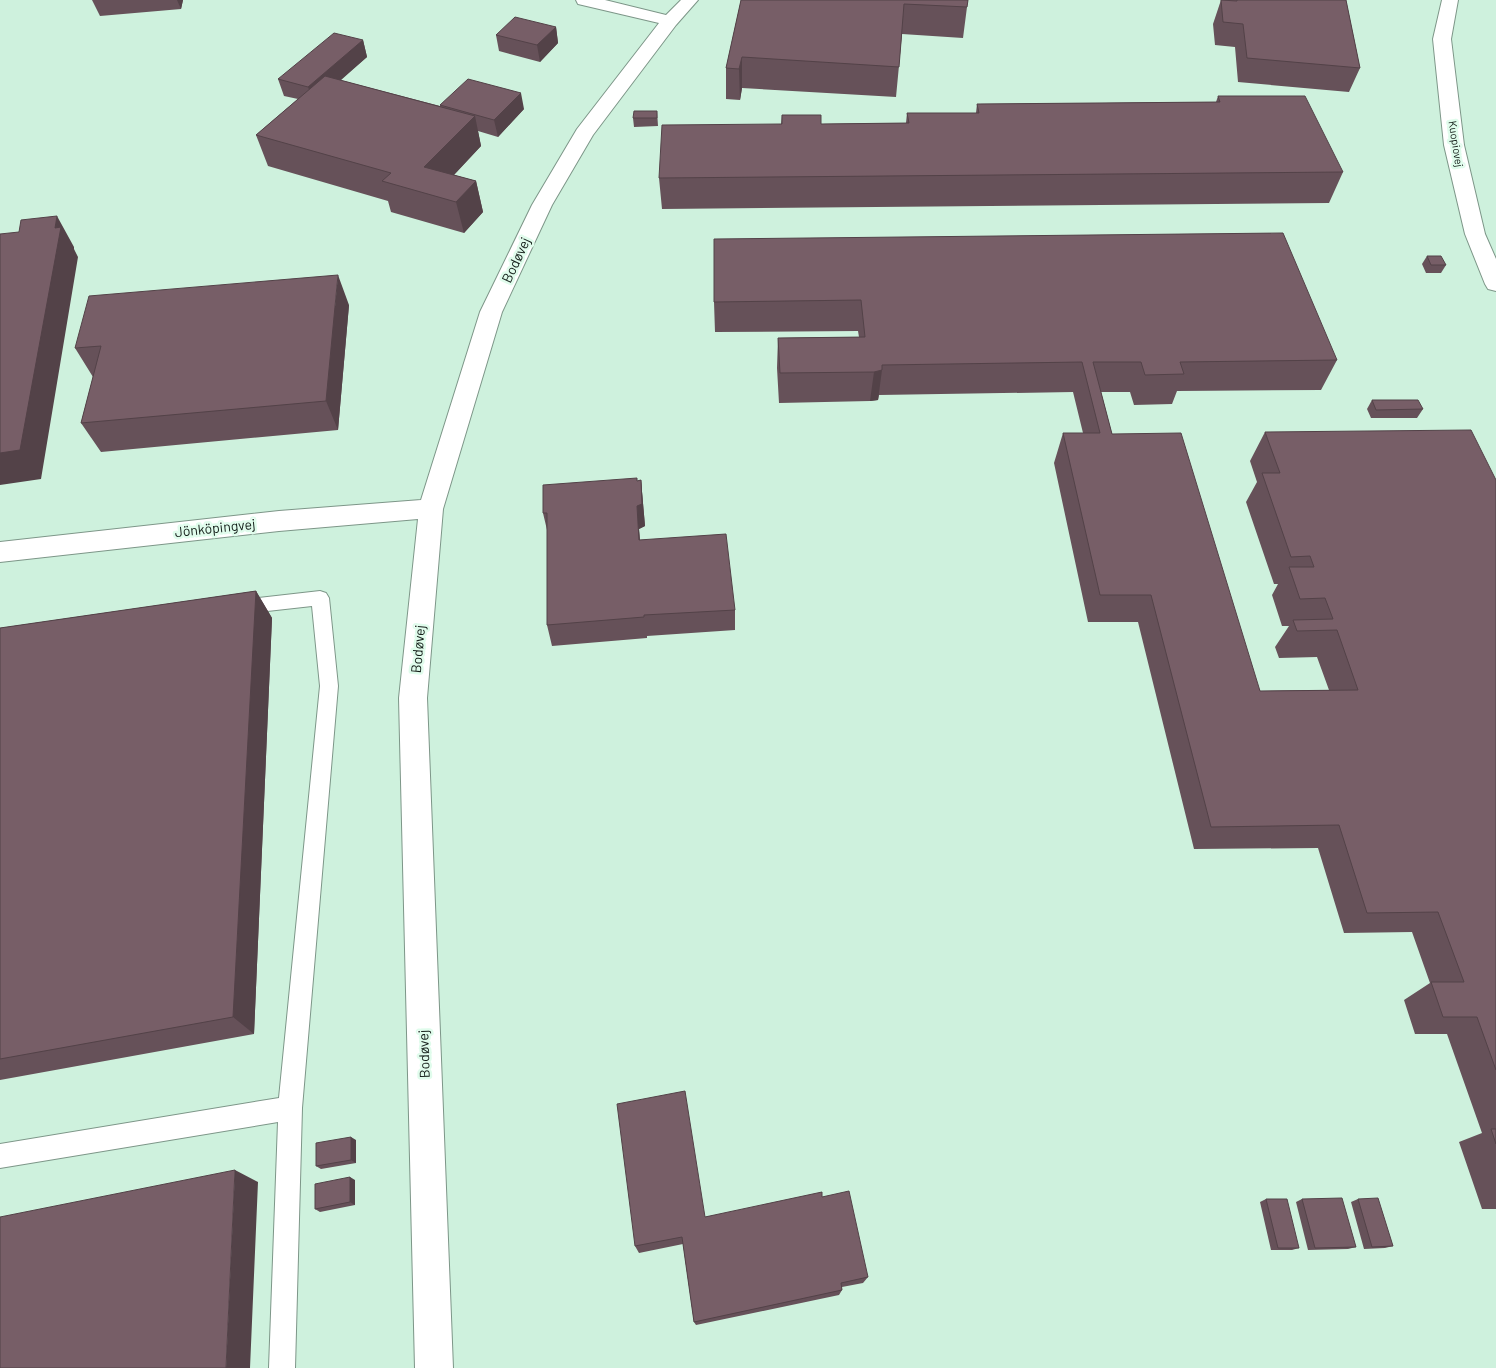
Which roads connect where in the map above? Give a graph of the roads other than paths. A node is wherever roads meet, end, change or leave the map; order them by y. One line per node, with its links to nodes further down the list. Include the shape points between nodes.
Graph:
1 (584, 0): 4 (street)
2 (690, 0): 4 (street, Bodøvej)
3 (1450, 0): 5 (street, Kuopiovej, via 1442,39 1454,145 1475,234)
4 (670, 21): 6 (street, Bodøvej, via 584,133 542,205 491,312)
5 (1496, 284)
6 (431, 509): 7 (street, Jönköpingvej, via 278,521); 12 (street, Bodøvej, via 413,698)
7 (0, 552)
8 (223, 609): 9 (lane, via 320,598 329,686)
9 (290, 1108): 10 (lane); 11 (lane)
10 (0, 1156)
11 (282, 1368)
12 (434, 1368)

